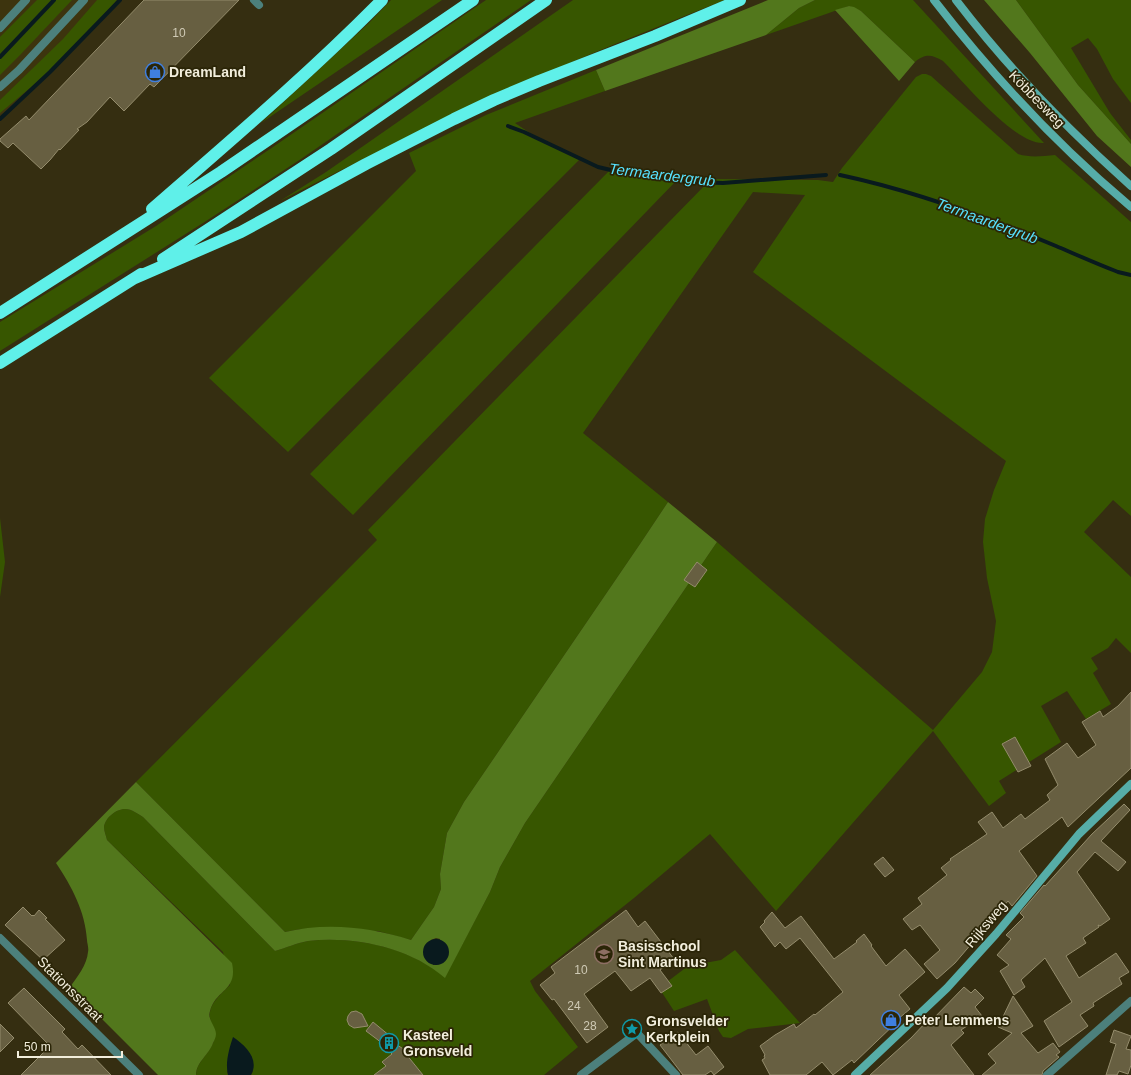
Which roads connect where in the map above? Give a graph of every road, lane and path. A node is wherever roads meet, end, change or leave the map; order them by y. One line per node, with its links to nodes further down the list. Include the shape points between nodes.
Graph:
1 (26, 0): 9 (street)
2 (84, 0): 10 (street)
3 (382, 0): 15 (highway, via 345,38 259,116)
4 (473, 0): 15 (highway)
5 (546, 0): 16 (highway, via 332,149)
6 (740, 0): 16 (highway, via 494,100 372,161 241,232)
7 (934, 0): 12 (main road, Köbbesweg, via 994,73)
8 (956, 0): 11 (main road, Köbbesweg, via 1004,58)
9 (0, 28)
10 (0, 87)
11 (1073, 133): 12 (main road); 13 (main road, Köbbesweg)
12 (1062, 144): 14 (main road, Köbbesweg)
13 (1131, 186)
14 (1131, 207)
15 (118, 239): 17 (highway)
16 (135, 278): 18 (highway)
17 (0, 313)
18 (0, 363)
19 (1131, 784): 25 (main road, Rijksweg, via 1075,838 996,934 947,988)
20 (0, 938): 23 (street, Stationsstraat)
21 (1131, 1001): 26 (street)
22 (675, 1074): 24 (street, via 637,1033)
23 (139, 1075)
24 (581, 1075)
25 (855, 1075)
26 (1047, 1075)

